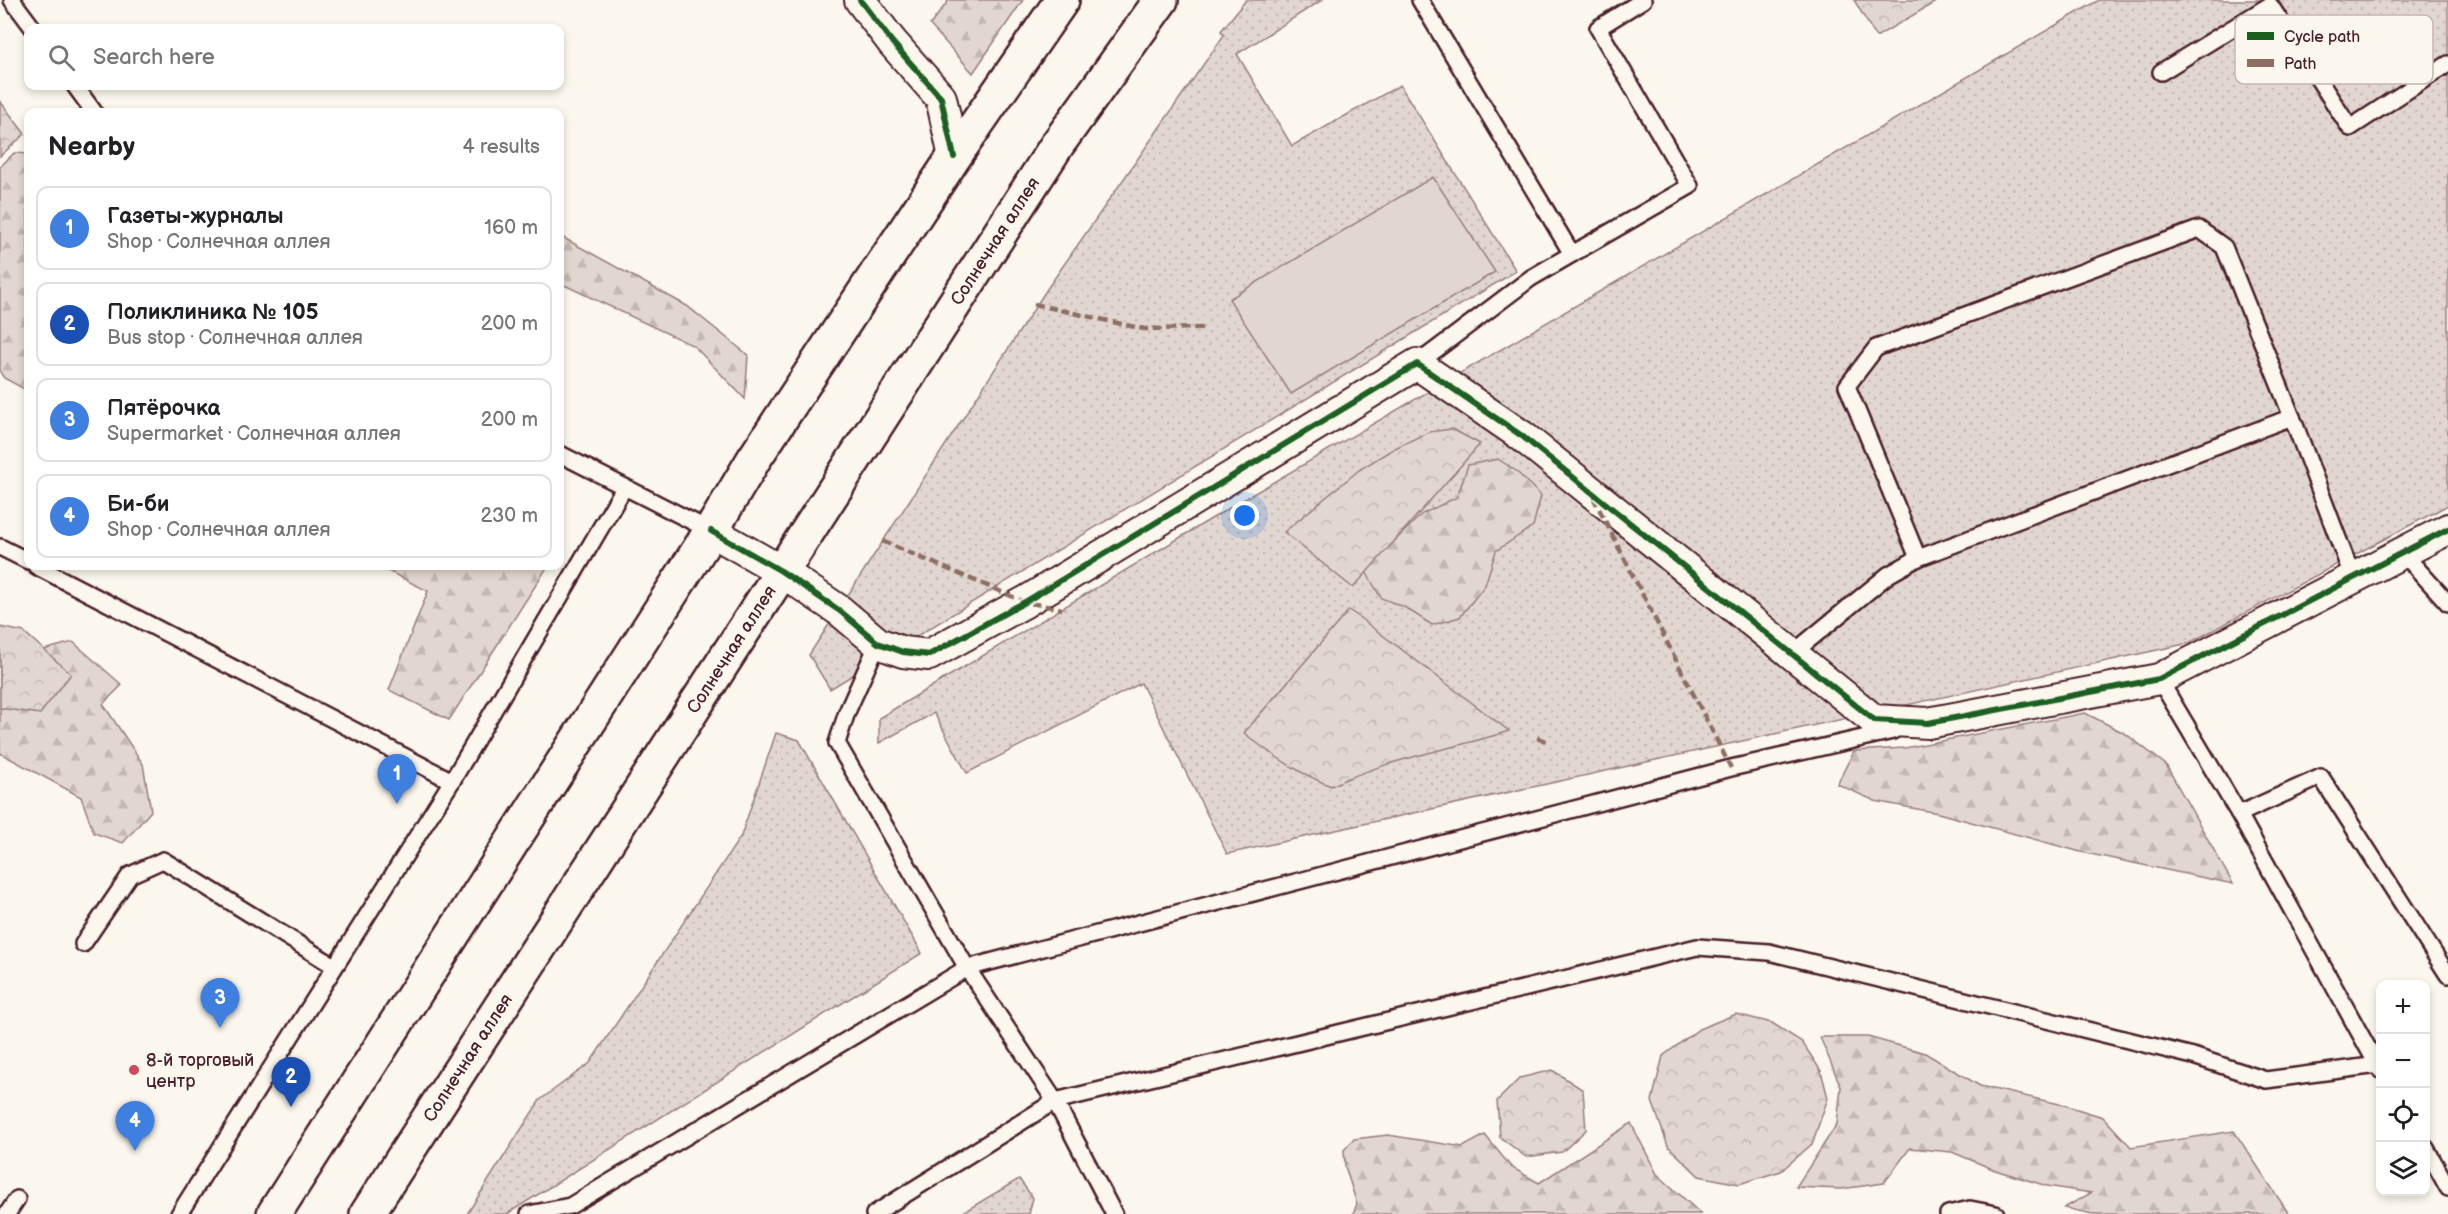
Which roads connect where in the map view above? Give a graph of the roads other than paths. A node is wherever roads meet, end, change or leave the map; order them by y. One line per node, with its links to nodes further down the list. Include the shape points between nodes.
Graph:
1 (12, 0): 9 (lane)
2 (860, 0): 18 (street, via 941,98)
3 (1161, 0): 31 (main road, Солнечная аллея, via 1057,145)
4 (1420, 0): 19 (lane)
5 (1643, 0): 19 (lane, via 1598,28 1690,186)
6 (1057, 5): 18 (main road)
7 (2255, 15): 8 (lane, via 2271,5)
8 (2277, 15)
9 (30, 24)
10 (2235, 27): 12 (lane)
11 (2448, 64): 13 (lane)
12 (2161, 72)
13 (2433, 74)
14 (2322, 84): 15 (lane, via 2350,128)
15 (2417, 84)
16 (78, 90): 17 (lane)
17 (91, 108)
18 (954, 157): 25 (main road, via 754,459)
19 (1572, 254): 20 (lane, via 1531,278)
20 (1417, 364): 34 (street, via 1025,602 929,655 903,652); 35 (street, via 1522,436)
21 (2292, 417): 28 (lane); 28 (lane, via 2224,247 2199,229 1876,348 1847,386); 32 (lane)
22 (564, 456): 23 (lane)
23 (624, 488): 25 (lane); 38 (lane)
24 (2448, 529): 27 (street)
25 (711, 531): 31 (street); 52 (main road)
26 (0, 547): 29 (lane)
27 (2402, 552): 32 (street); 33 (lane)
28 (1918, 558): 35 (lane, via 1888,575)
29 (24, 559)
30 (44, 570): 38 (lane)
31 (781, 571): 34 (street, via 840,611); 53 (main road, Солнечная аллея)
32 (2353, 578): 36 (street)
33 (2448, 603)
34 (878, 643): 42 (lane, via 837,743)
35 (1792, 653): 37 (street, via 1874,720)
36 (2159, 679): 37 (street); 39 (lane)
37 (1928, 723): 42 (lane, via 1731,768)
38 (452, 781): 41 (lane)
39 (2239, 814): 43 (lane, via 2321,777); 44 (lane)
40 (83, 945): 41 (lane, via 130,875 163,860)
41 (334, 966): 51 (lane)
42 (967, 968): 46 (lane); 54 (lane, via 570,1206)
43 (2448, 975)
44 (2376, 1062)
45 (2376, 1067): 46 (lane, via 2266,1080 2193,1056 1769,952 1697,947)
46 (1054, 1101): 55 (lane); 56 (lane)
47 (2430, 1155): 48 (lane)
48 (2448, 1188)
49 (17, 1199): 50 (lane)
50 (7, 1214)
51 (179, 1214)
52 (274, 1214)
53 (368, 1214)
54 (529, 1214)
55 (874, 1214)
56 (1114, 1214)
57 (1948, 1214): 58 (lane, via 1970,1209)
58 (1996, 1214)

